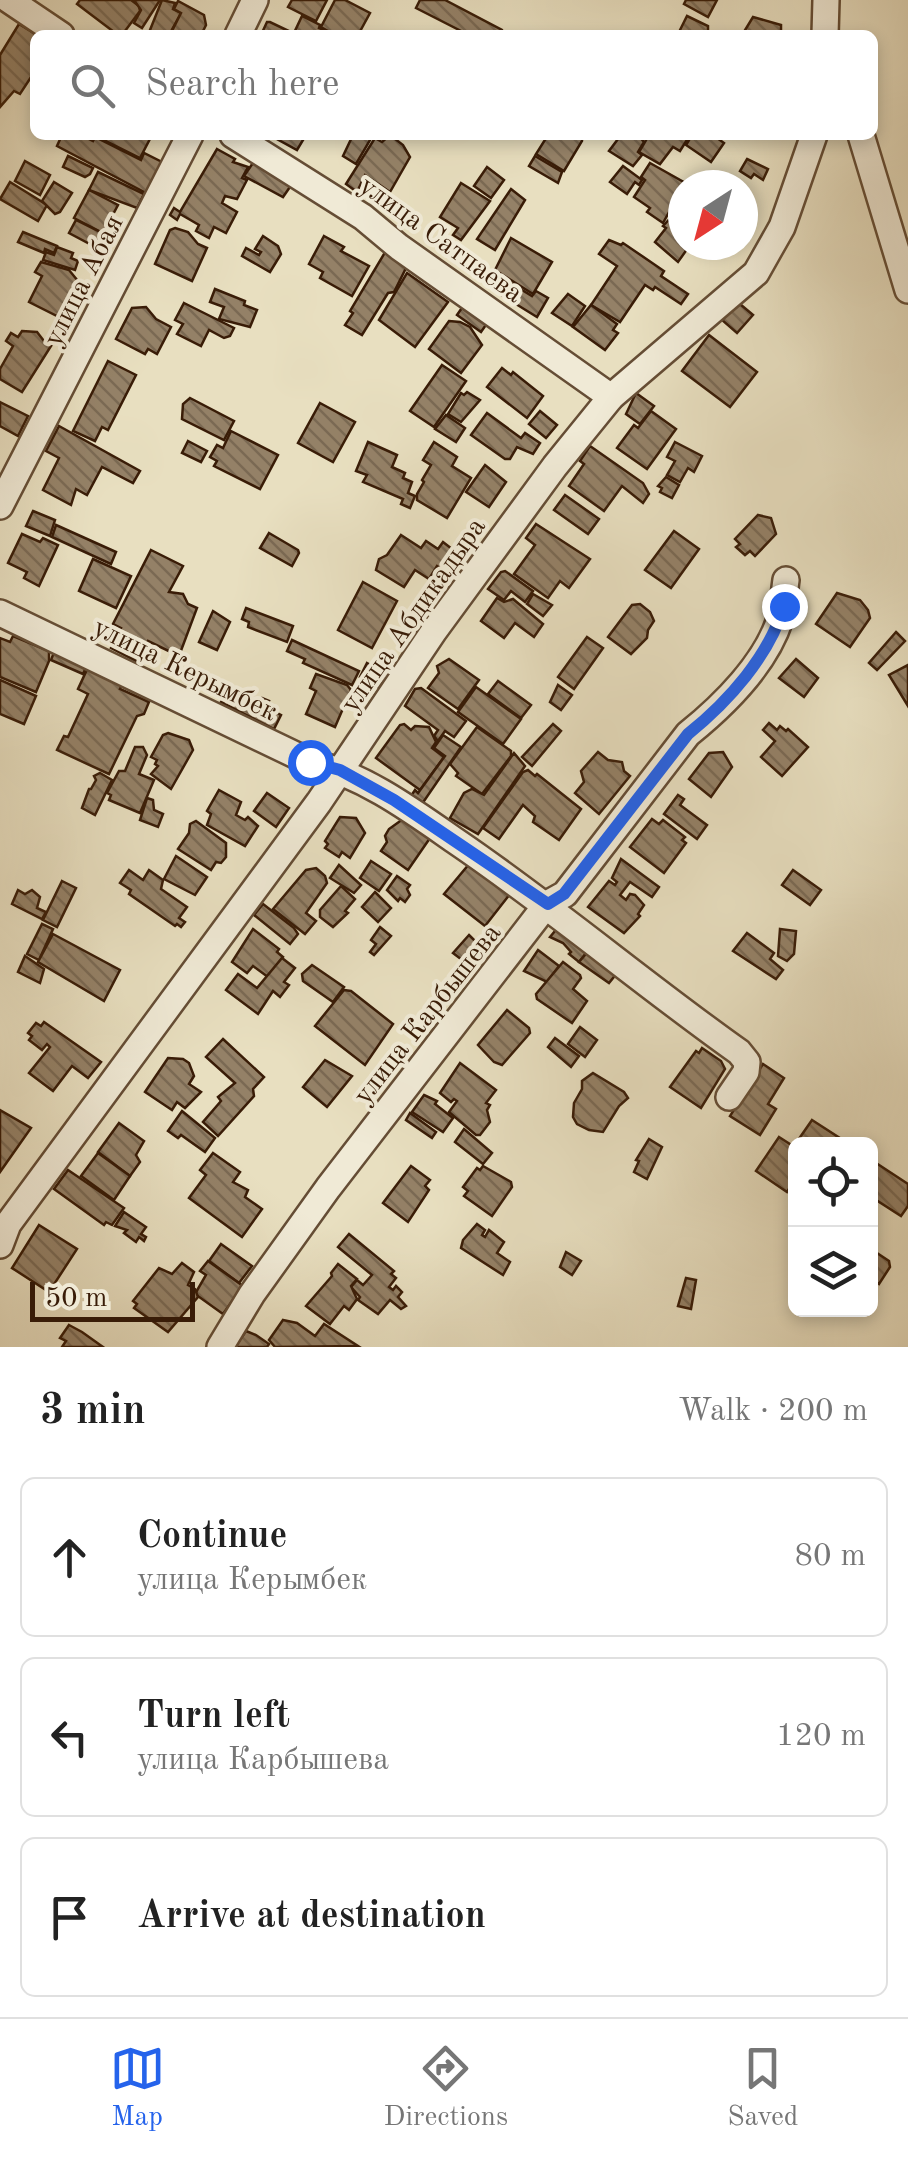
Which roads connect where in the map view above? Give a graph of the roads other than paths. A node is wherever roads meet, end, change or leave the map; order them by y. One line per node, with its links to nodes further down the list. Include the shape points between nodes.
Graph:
1 (9, 0): 3 (street)
2 (255, 0): 4 (street)
3 (54, 30)
4 (240, 30)
5 (187, 140): 11 (street, улица Абая)
6 (241, 140): 10 (street, улица Сатпаева, via 363,217)
7 (812, 140): 10 (street, улица Абдикадыра, via 782,227 756,273)
8 (863, 140): 9 (street)
9 (908, 290)
10 (611, 397): 14 (street, улица Абдикадыра, via 434,631)
11 (0, 506)
12 (786, 580): 15 (street, улица Карбышева, via 779,622 756,662 688,734 564,894)
13 (0, 613): 14 (street, улица Керымбек, via 310,762)
14 (340, 770): 15 (street, улица Керымбек); 17 (street, улица Абдикадыра)
15 (548, 904): 16 (street, улица Керымбек, via 744,1058 746,1072); 18 (street, улица Карбышева, via 328,1188)
16 (729, 1097)
17 (3, 1229)
18 (220, 1347)

